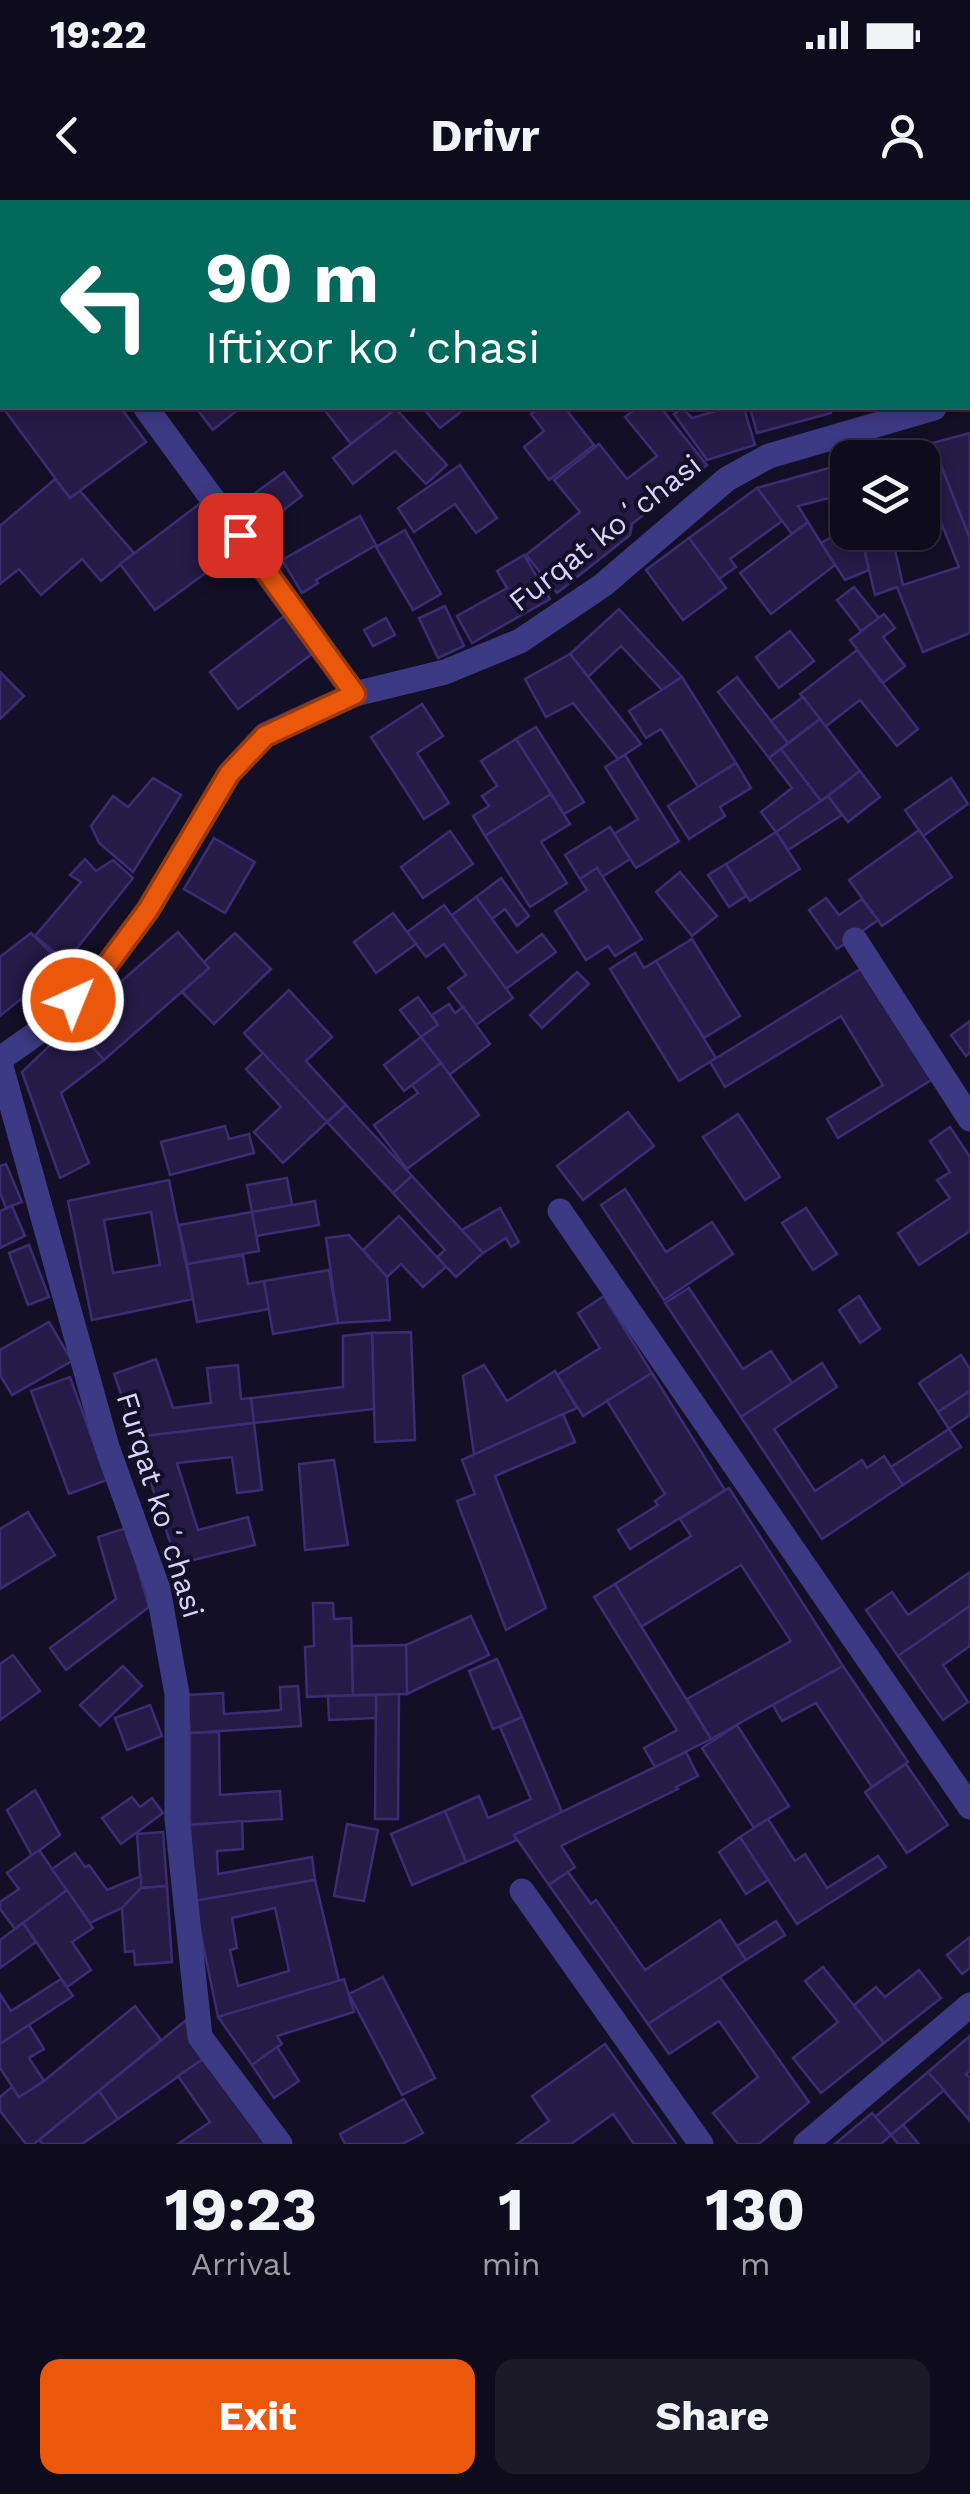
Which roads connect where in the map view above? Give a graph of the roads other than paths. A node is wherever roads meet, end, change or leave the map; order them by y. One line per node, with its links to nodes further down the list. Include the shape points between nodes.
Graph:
1 (147, 410): 3 (street)
2 (927, 410): 3 (street, Furqat koʻchasi, via 768,456 727,479 603,585 520,642 445,672)
3 (355, 694): 5 (street, Furqat koʻchasi, via 265,736 229,774 148,910 102,972)
4 (855, 940): 6 (street)
5 (0, 1061): 11 (street, Furqat koʻchasi, via 107,1447 158,1589 177,1694 177,1819 200,2036)
6 (970, 1119)
7 (560, 1211): 8 (street)
8 (970, 1807)
9 (522, 1891): 12 (street)
10 (970, 2005): 13 (street)
11 (280, 2144)
12 (701, 2144)
13 (806, 2144)

